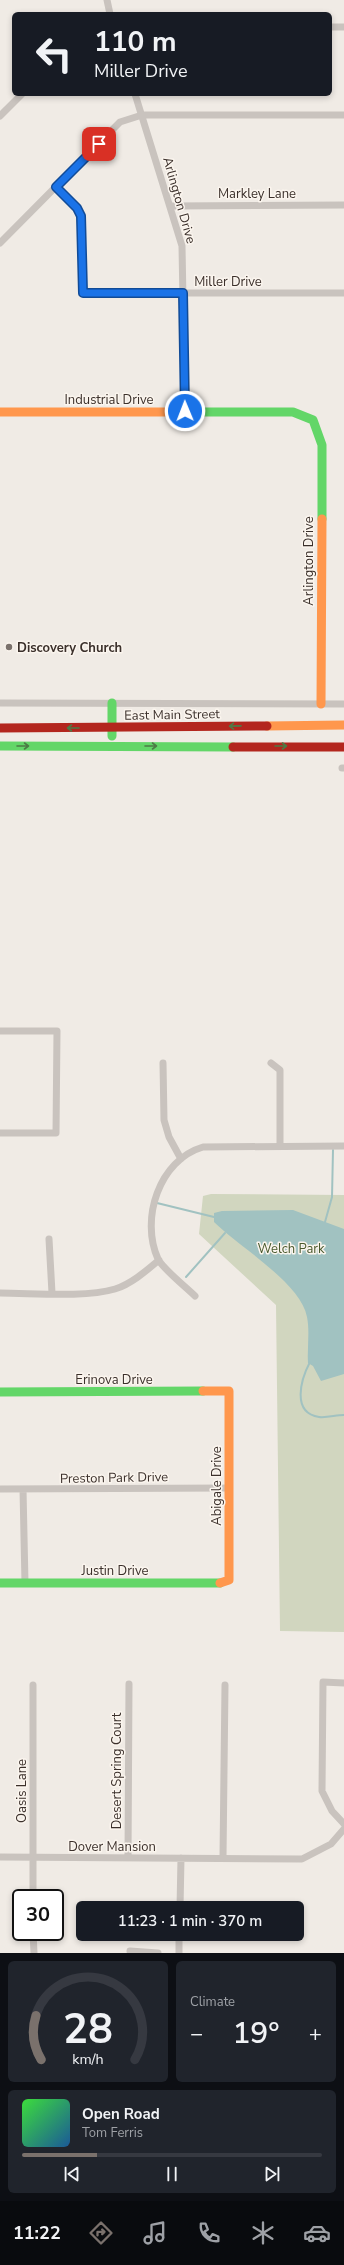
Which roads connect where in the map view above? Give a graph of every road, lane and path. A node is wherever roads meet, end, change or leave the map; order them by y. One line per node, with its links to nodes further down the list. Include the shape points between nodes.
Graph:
1 (106, 0): 2 (street)
2 (109, 12)
3 (332, 27): 4 (street)
4 (344, 27)
5 (20, 96): 9 (street)
6 (136, 96): 7 (street, Arlington Drive)
7 (142, 115): 8 (street); 10 (street, via 120,122); 12 (street, Arlington Drive)
8 (344, 115)
9 (0, 116)
10 (56, 187): 13 (street); 14 (street, Miller Drive, via 77,208 81,216 83,293)
11 (344, 205): 12 (street, Markley Lane)
12 (170, 206): 14 (street, Arlington Drive, via 182,246)
13 (0, 243)
14 (183, 293): 15 (street, Miller Drive); 16 (street, Arlington Drive)
15 (344, 293)
16 (185, 411): 17 (main road, Industrial Drive); 18 (main road, Industrial Drive, via 293,412)
17 (0, 412)
18 (313, 420): 21 (main road, Arlington Drive, via 322,445)
19 (0, 703): 20 (street, East Main Street)
20 (112, 703): 21 (street, East Main Street); 24 (main road)
21 (321, 704): 22 (street, East Main Street)
22 (344, 704)
23 (344, 725): 24 (main road, East Main Street, one-way to 24)
24 (112, 727): 25 (main road, East Main Street, one-way to 25); 27 (main road)
25 (0, 728)
26 (0, 746): 27 (main road, one-way to 27)
27 (112, 746): 28 (main road, one-way to 28)
28 (344, 746)
29 (0, 1031): 32 (street, via 57,1031 57,1039 56,1133)
30 (163, 1063): 35 (street, via 164,1120 169,1137)
31 (271, 1063): 33 (street, via 280,1070)
32 (0, 1133)
33 (280, 1146): 34 (street); 35 (street, via 203,1147 191,1151)
34 (344, 1146)
35 (181, 1159): 37 (street, via 175,1163 154,1200 151,1234)
36 (49, 1239): 39 (street)
37 (159, 1260): 39 (street, via 140,1276 115,1289 85,1293); 40 (street)
38 (0, 1293): 39 (street)
39 (52, 1293)
40 (195, 1296)
41 (229, 1391): 42 (main road, Erinova Drive); 43 (main road, Abigale Drive)
42 (0, 1392)
43 (229, 1488): 45 (street, Preston Park Drive); 46 (main road, Abigale Drive)
44 (0, 1489): 45 (street, Preston Park Drive)
45 (23, 1489): 48 (street)
46 (229, 1580): 48 (main road, Justin Drive, via 224,1583)
47 (0, 1583): 48 (main road, Justin Drive)
48 (25, 1583)
49 (344, 1682): 53 (street, via 323,1682 322,1791 332,1811)
50 (129, 1684): 58 (street, Desert Spring Court)
51 (33, 1685): 56 (street, Oasis Lane)
52 (225, 1685): 57 (street)
53 (344, 1824)
54 (344, 1829): 57 (street, Dover Mansion, via 331,1844 302,1859)
55 (0, 1857): 56 (street, Dover Mansion)
56 (33, 1857): 58 (street, Dover Mansion); 60 (street, Oasis Lane)
57 (223, 1857): 59 (street, Dover Mansion)
58 (128, 1858): 59 (street, Dover Mansion)
59 (181, 1858): 61 (street)
60 (33, 1889)
61 (180, 1901)
62 (33, 1941): 65 (street)
63 (179, 1941): 67 (street)
64 (130, 1951): 66 (street)
65 (34, 1953)
66 (158, 1953)
67 (179, 1953)

